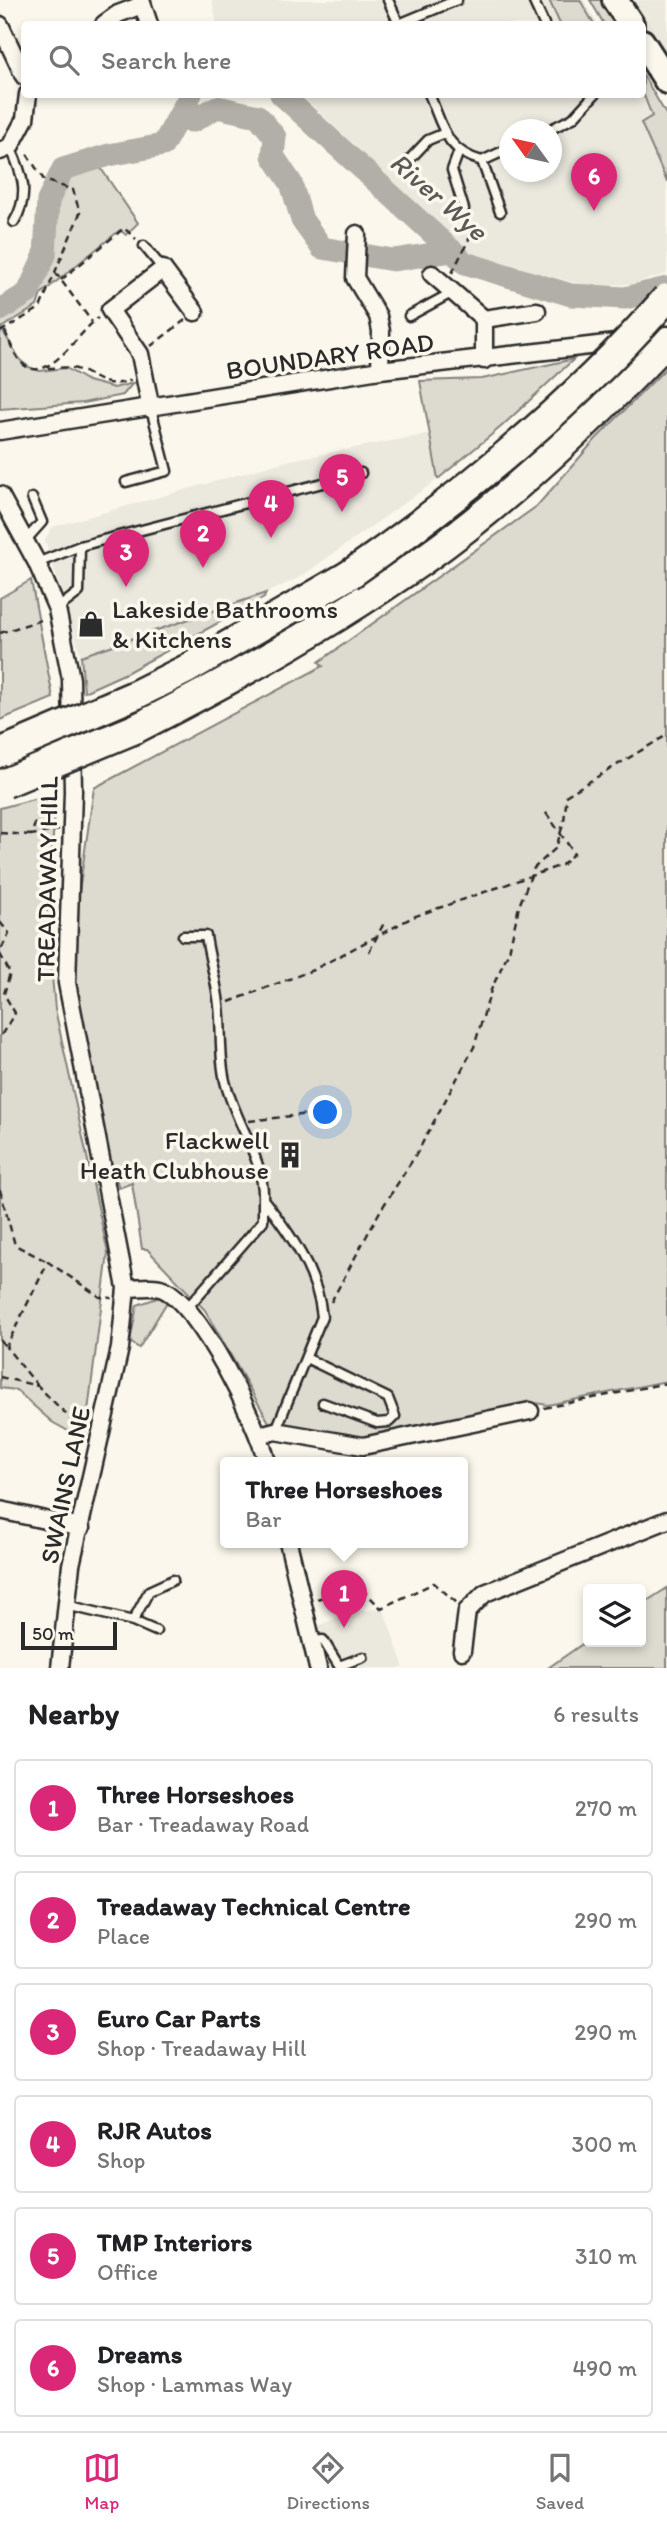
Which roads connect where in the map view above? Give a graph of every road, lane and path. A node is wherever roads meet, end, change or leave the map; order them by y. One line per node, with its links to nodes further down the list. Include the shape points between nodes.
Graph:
1 (388, 0): 8 (lane)
2 (457, 0): 9 (lane)
3 (533, 0): 10 (lane)
4 (615, 0): 11 (main road)
5 (141, 3): 6 (street); 7 (street)
6 (108, 21)
7 (148, 21)
8 (398, 21)
9 (406, 21)
10 (543, 21)
11 (629, 21)
12 (0, 25): 14 (street)
13 (646, 50): 15 (main road)
14 (21, 70)
15 (667, 81)
16 (28, 98): 21 (street, via 25,119)
17 (431, 98): 20 (lane)
18 (591, 98): 19 (lane)
19 (562, 124)
20 (446, 133): 22 (lane); 24 (lane, via 428,140)
21 (8, 145): 28 (lane, via 24,175 24,206); 34 (path, via 44,180 73,190 80,213)
22 (459, 151): 25 (lane); 26 (lane, via 452,170)
23 (499, 153): 25 (lane)
24 (411, 158)
25 (482, 161): 27 (lane)
26 (464, 209)
27 (500, 212)
28 (14, 222)
29 (357, 234): 52 (street, via 355,278 378,316)
30 (470, 237): 33 (path)
31 (144, 246): 32 (lane); 36 (path, via 124,228)
32 (163, 269): 39 (street); 41 (street)
33 (454, 269)
34 (55, 272): 36 (path); 45 (path, via 40,308)
35 (432, 274): 37 (street)
36 (61, 280): 44 (path)
37 (453, 292): 42 (lane); 43 (street)
38 (667, 298): 66 (highway, bridge, via 584,383 455,498 349,575 135,695)
39 (110, 310): 44 (path); 49 (street)
40 (537, 311): 43 (street)
41 (195, 312): 49 (path)
42 (409, 316)
43 (484, 319): 50 (street)
44 (92, 322): 51 (path)
45 (5, 331): 46 (path); 51 (path, via 20,362)
46 (0, 332)
47 (667, 332): 50 (street, BOUNDARY ROAD, via 620,343)
48 (667, 341): 67 (highway, bridge, via 539,464 425,559 256,664 135,729)
49 (140, 354): 53 (street)
50 (484, 360): 52 (street, BOUNDARY ROAD)
51 (48, 368): 53 (path, via 74,368 97,381 118,385)
52 (380, 370): 54 (street, BOUNDARY ROAD)
53 (146, 374): 54 (street)
54 (151, 409): 55 (street, BOUNDARY ROAD); 57 (lane, via 167,471)
55 (0, 431)
56 (361, 473): 61 (lane)
57 (126, 482)
58 (0, 495): 60 (street, TREADAWAY HILL)
59 (32, 498): 60 (lane, via 42,522)
60 (25, 541): 62 (street, TREADAWAY HILL)
61 (80, 546): 62 (lane); 63 (lane, via 79,592)
62 (37, 563): 63 (street, TREADAWAY HILL)
63 (58, 612): 64 (path); 68 (street, TREADAWAY HILL, via 71,679)
64 (0, 633)
65 (667, 735): 71 (path, via 567,795)
66 (2, 752)
67 (2, 784)
68 (73, 791): 70 (street, TREADAWAY HILL); 73 (path, via 42,805)
69 (544, 810): 71 (path)
70 (72, 828): 73 (path); 88 (street, TREADAWAY HILL, via 67,983)
71 (561, 832): 74 (path, via 556,848); 74 (path, via 575,853 562,865)
72 (0, 833): 73 (path)
73 (31, 835)
74 (530, 877): 78 (path, via 413,917); 92 (path, via 474,1047)
75 (386, 921): 78 (path)
76 (0, 922): 80 (path, via 9,933)
77 (183, 936): 81 (lane, via 206,936)
78 (378, 937): 79 (path); 81 (path, via 313,970)
79 (369, 952)
80 (0, 953): 82 (path, via 10,973 4,994 15,1013)
81 (219, 1007): 84 (lane, via 220,1052 231,1106)
82 (0, 1037)
83 (317, 1113): 84 (path)
84 (239, 1122): 86 (lane, via 264,1184)
85 (0, 1190): 87 (path, via 15,1245)
86 (263, 1199): 90 (lane, via 263,1221); 92 (lane, via 297,1246 320,1297)
87 (48, 1262): 89 (path); 94 (path)
88 (126, 1288): 90 (street, via 162,1289); 91 (street, TREADAWAY HILL)
89 (100, 1297)
90 (188, 1307): 101 (street)
91 (125, 1314): 106 (street, SWAINS LANE)
92 (322, 1317): 95 (lane)
93 (0, 1339): 94 (path)
94 (6, 1347): 98 (path)
95 (306, 1358): 99 (lane, via 388,1398 395,1416 377,1423); 101 (lane)
96 (0, 1377): 98 (path)
97 (667, 1383): 100 (path)
98 (38, 1386): 102 (path)
99 (323, 1403)
100 (530, 1411): 101 (street, via 363,1446)
101 (268, 1433): 103 (street)
102 (86, 1434)
103 (267, 1457)
104 (0, 1510): 106 (street)
105 (667, 1520): 111 (street, via 485,1593)
106 (81, 1528): 110 (street, SWAINS LANE)
107 (290, 1548): 109 (street)
108 (173, 1580): 112 (lane, via 149,1591)
109 (304, 1603): 111 (path, via 359,1586 381,1608 434,1583); 114 (street)
110 (66, 1605): 112 (lane); 117 (street, SWAINS LANE)
111 (467, 1611): 115 (street)
112 (133, 1621): 113 (lane)
113 (156, 1631)
114 (312, 1642): 116 (lane, via 323,1640 339,1666); 118 (street)
115 (462, 1651)
116 (363, 1657)
117 (60, 1668)
118 (318, 1668)

